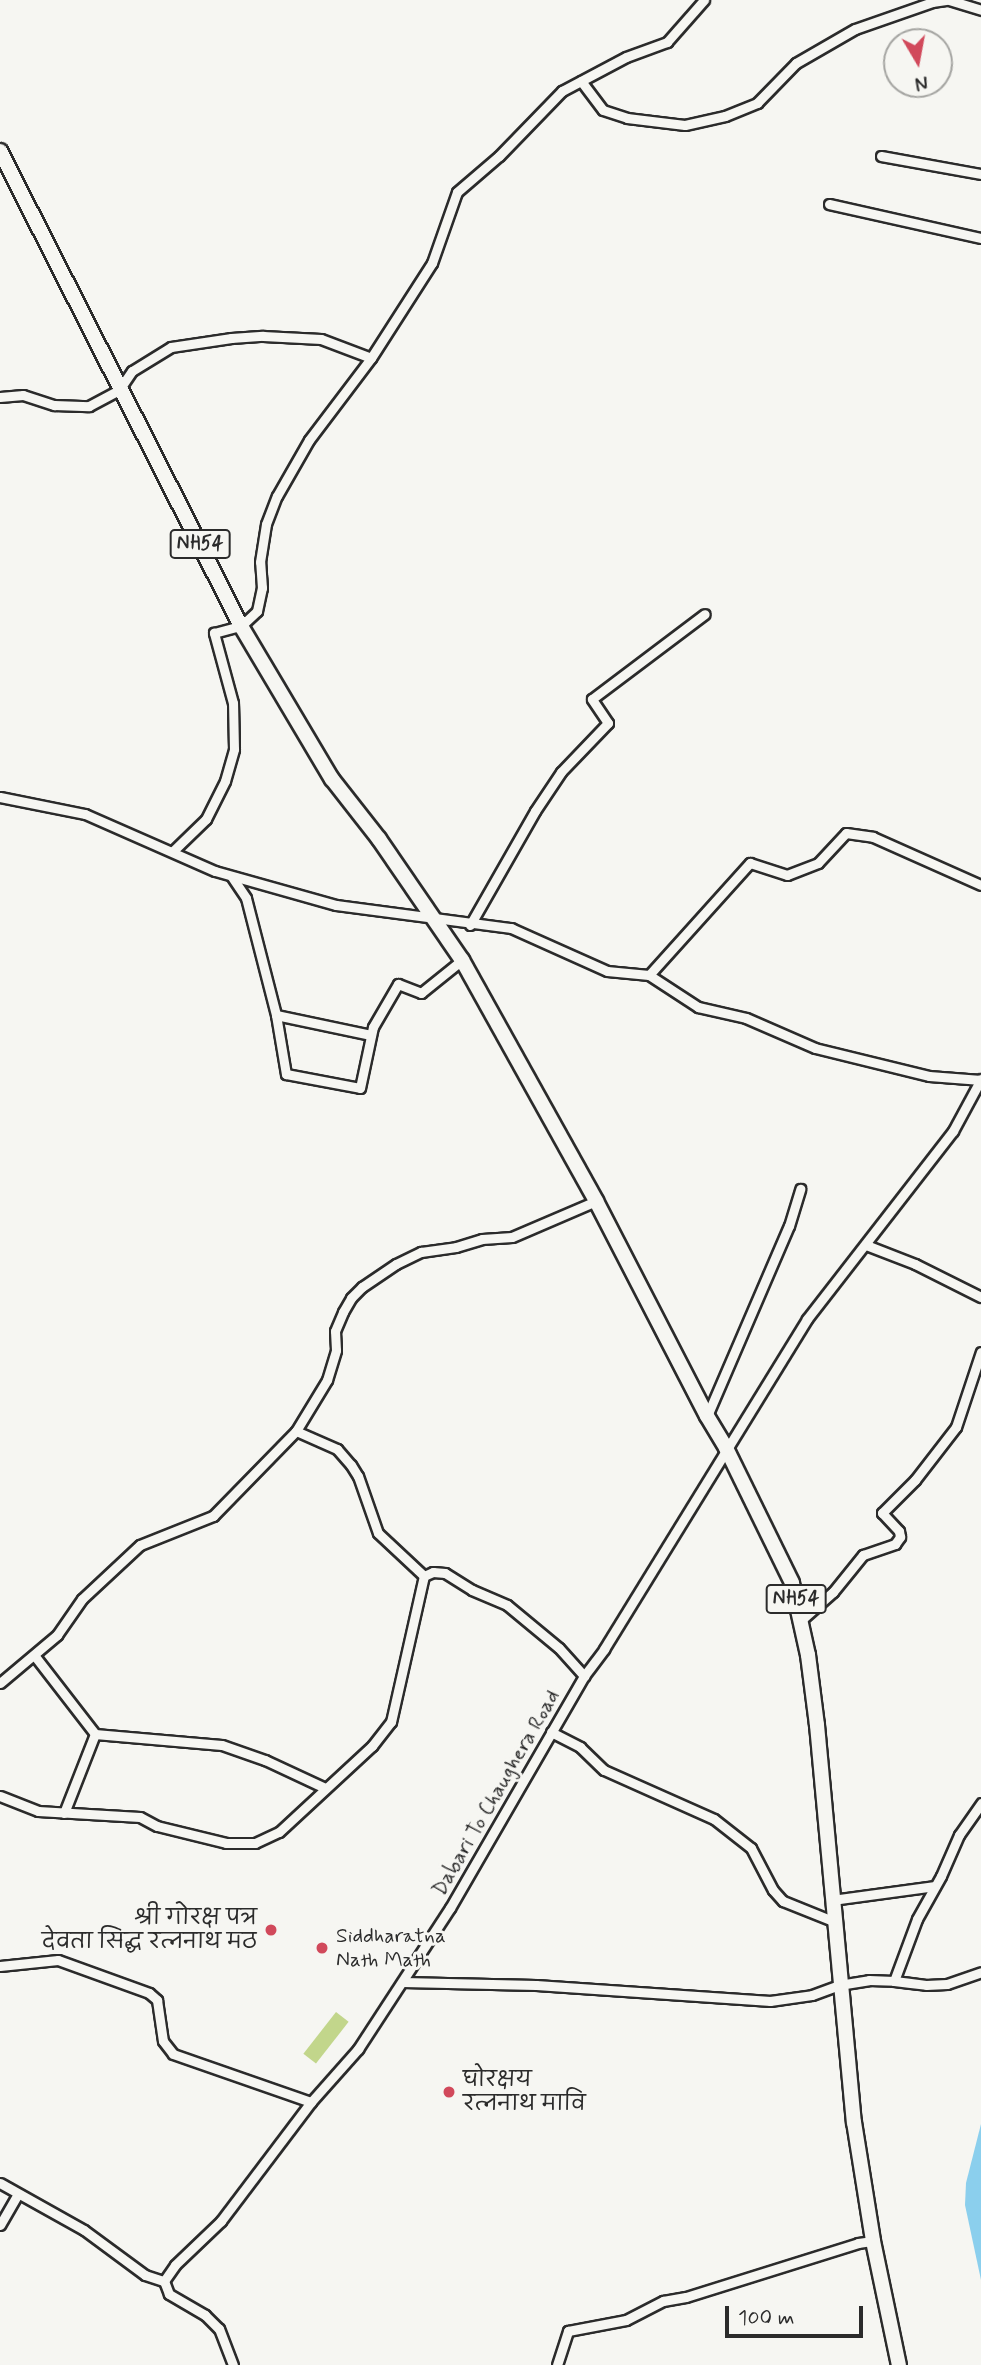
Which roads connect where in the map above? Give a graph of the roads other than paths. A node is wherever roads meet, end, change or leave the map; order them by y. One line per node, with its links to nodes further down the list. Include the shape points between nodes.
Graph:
1 (705, 0): 4 (street, via 667,42)
2 (947, 0): 3 (street); 4 (street, via 855,29 796,63 757,103 685,125 627,118 603,110)
3 (981, 10)
4 (581, 81): 10 (street, via 562,91 457,192 432,262)
5 (0, 152): 11 (main road, NH54)
6 (881, 156): 7 (street)
7 (981, 174)
8 (829, 204): 9 (street)
9 (981, 238)
10 (371, 358): 11 (street, via 321,339 231,338 171,347 131,371); 14 (street, via 309,440 277,496 266,524 257,611)
11 (120, 390): 12 (street, via 89,406 54,405 23,395); 14 (main road, NH54)
12 (0, 397)
13 (705, 614): 20 (street, via 592,699 608,723 561,772 534,811)
14 (241, 626): 16 (street, via 214,633 233,703 234,749 225,781 206,820); 19 (main road, NH54, via 320,760)
15 (0, 797): 16 (street, via 85,814)
16 (173, 851): 17 (street)
17 (232, 877): 19 (street, via 336,905); 23 (street, via 246,898)
18 (981, 886): 22 (street, via 873,837 846,833 818,863 787,875 750,863)
19 (433, 917): 20 (street); 21 (main road, NH54)
20 (470, 925): 22 (street, via 511,929 607,971)
21 (462, 960): 24 (street, via 421,993 398,984); 27 (main road, NH54)
22 (649, 975): 25 (street, via 698,1007 746,1018 815,1048 929,1076)
23 (276, 1015): 24 (street); 24 (street, via 286,1074 360,1088)
24 (371, 1035)
25 (981, 1079): 28 (street, Dabari To Chaughera Road, via 953,1131)
26 (800, 1189): 31 (street, via 789,1226)
27 (596, 1201): 31 (main road, NH54); 32 (street, via 512,1237 421,1252 362,1287 351,1298 335,1331 336,1350 327,1380)
28 (866, 1245): 29 (street); 33 (street, Dabari To Chaughera Road, via 807,1320)
29 (981, 1297)
30 (981, 1352): 35 (street, via 956,1427 882,1513 899,1531 895,1545 863,1555 833,1592)
31 (707, 1416): 33 (main road, NH54)
32 (296, 1431): 34 (street, via 337,1449 358,1476 378,1533); 36 (street, via 213,1516 140,1545 121,1561)
33 (726, 1448): 35 (main road, NH54, via 792,1583); 37 (street, Dabari To Chaughera Road)
34 (424, 1576): 37 (street, via 445,1573 507,1605 559,1648); 41 (street, via 391,1722)
35 (800, 1621): 46 (main road, NH54, via 817,1725)
36 (34, 1655): 38 (street); 40 (street)
37 (584, 1676): 39 (street, Dabari To Chaughera Road)
38 (0, 1683)
39 (551, 1732): 47 (street, via 580,1746 604,1770 714,1819 751,1848 783,1901); 51 (street, Dabari To Chaughera Road)
40 (95, 1734): 41 (street, via 222,1745); 44 (street)
41 (326, 1788): 44 (street, via 279,1832 255,1843 211,1840 140,1817)
42 (0, 1796): 44 (street, via 38,1811)
43 (981, 1803): 45 (street, via 959,1835)
44 (64, 1813)
45 (935, 1886): 46 (street); 50 (street)
46 (832, 1900): 47 (main road, NH54)
47 (833, 1921): 52 (main road, NH54)
48 (0, 1966): 53 (street, via 58,1960 149,1993 157,2000 163,2040 173,2054)
49 (981, 1972): 50 (street, via 926,1986)
50 (894, 1981): 52 (street)
51 (403, 1982): 52 (street, via 548,1985 770,2001 812,1995); 53 (street, Dabari To Chaughera Road, via 358,2049)
52 (839, 1985): 57 (main road, NH54)
53 (311, 2102): 58 (street, Dabari To Chaughera Road, via 221,2221)
54 (0, 2183): 55 (street)
55 (17, 2194): 56 (street); 58 (street, via 84,2230 145,2275)
56 (0, 2225)
57 (873, 2241): 60 (street, via 663,2301 626,2320 568,2331); 61 (main road, NH54)
58 (164, 2281): 59 (street, via 169,2294 219,2329)
59 (233, 2365)
60 (557, 2365)
61 (899, 2365)

